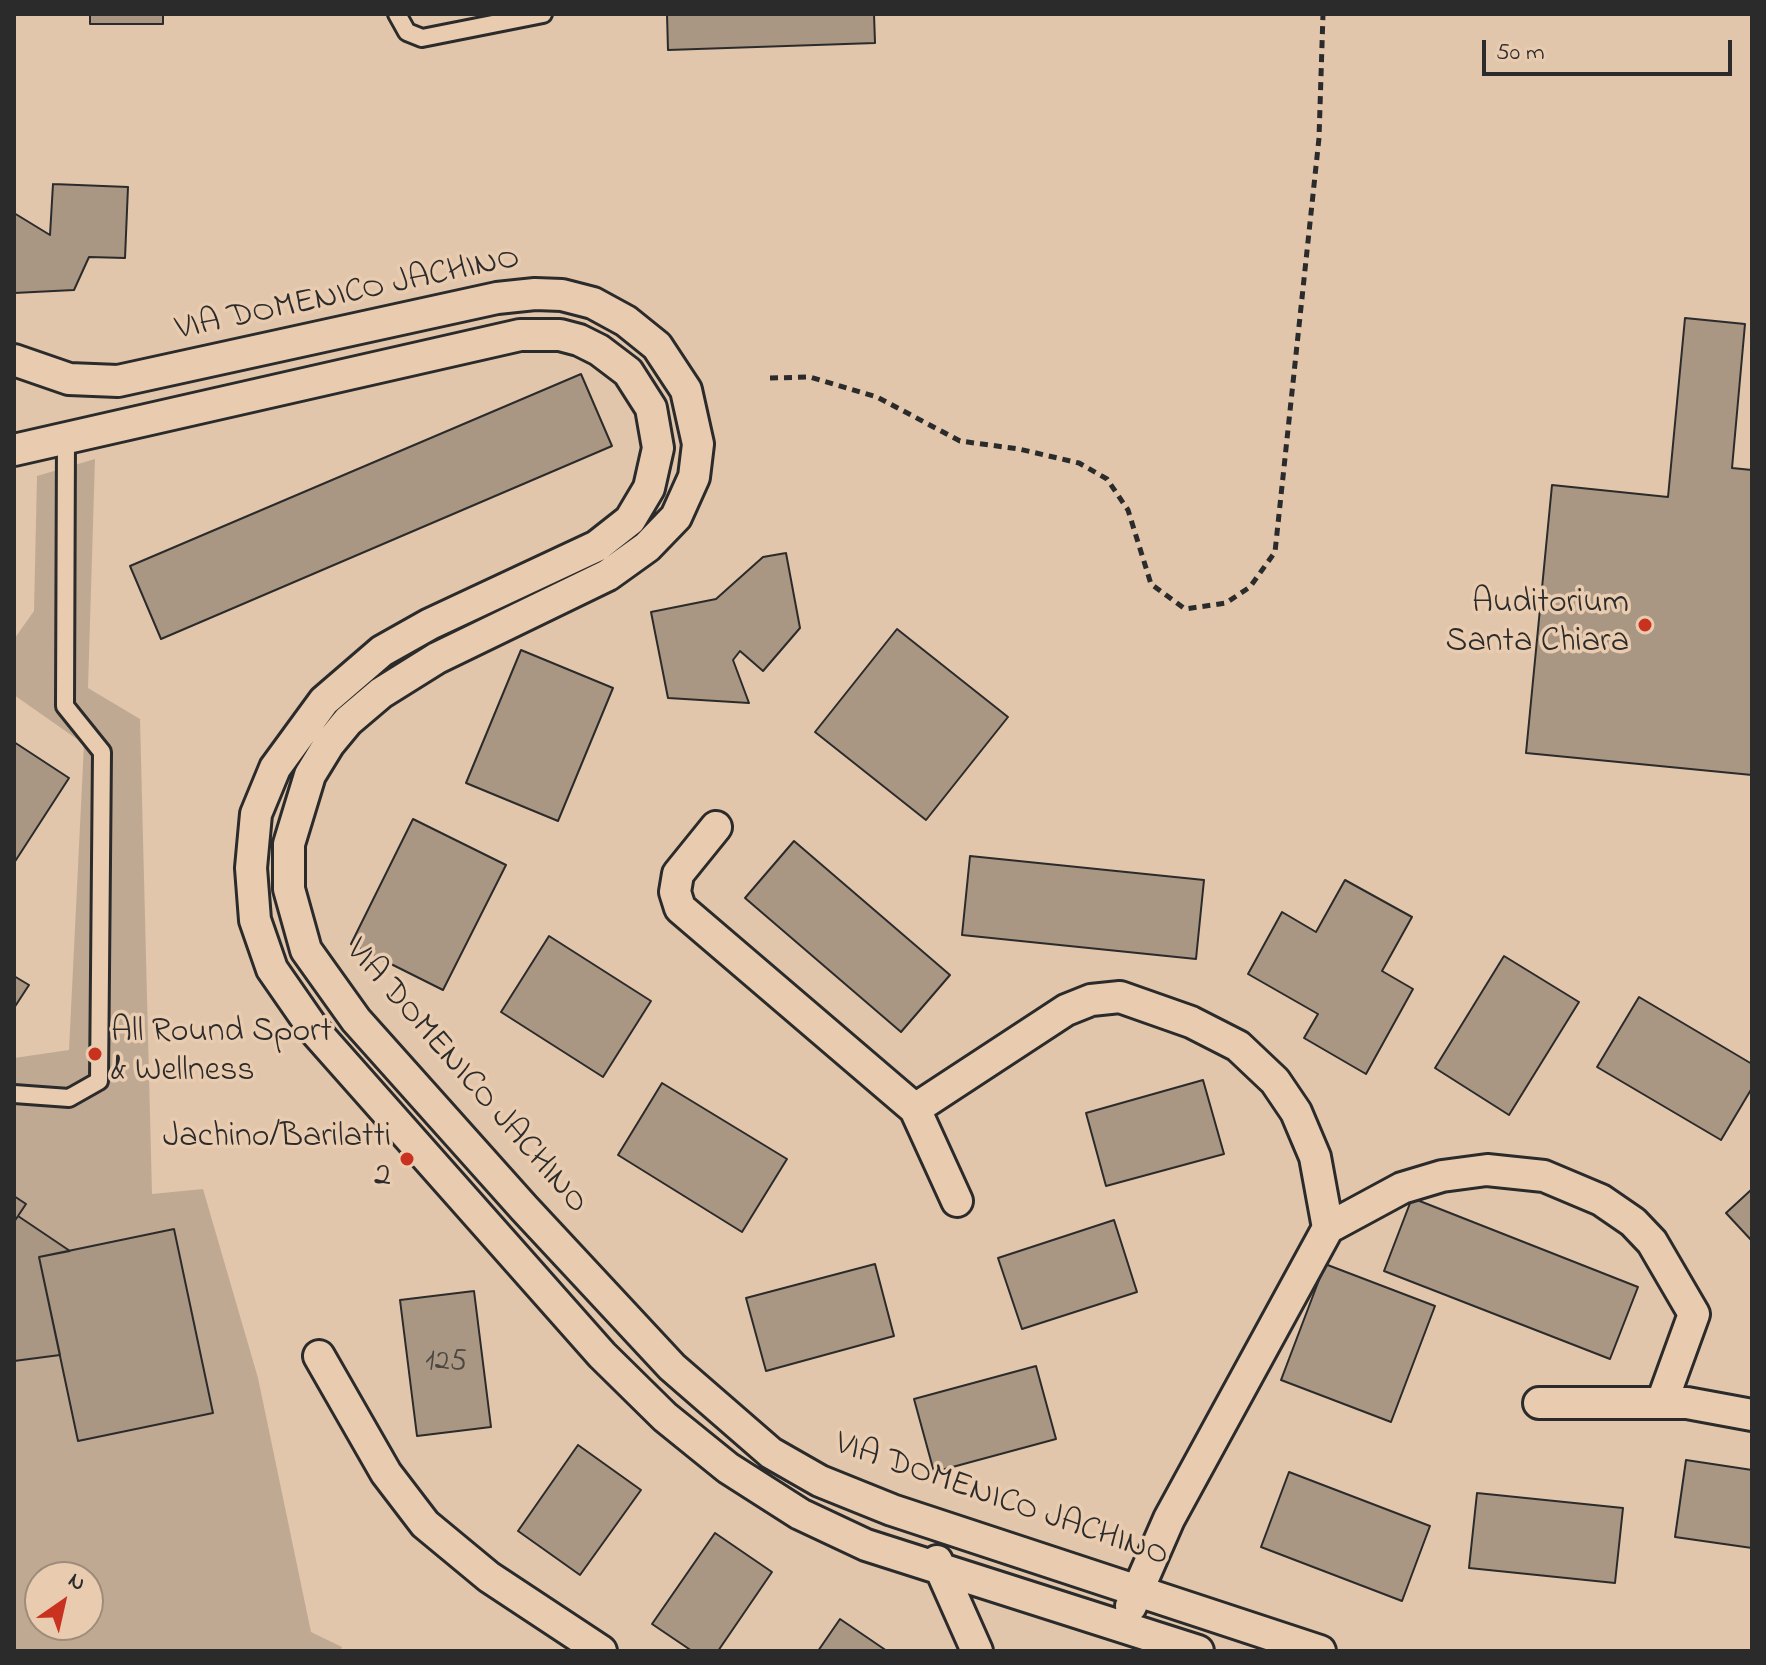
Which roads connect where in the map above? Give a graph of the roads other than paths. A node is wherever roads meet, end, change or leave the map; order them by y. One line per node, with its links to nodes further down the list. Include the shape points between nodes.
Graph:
1 (397, 14): 2 (lane, via 407,32 422,38)
2 (543, 14)
3 (294, 344): 4 (street, VIA DOMENICO JACHINO, via 118,381 69,379); 5 (street); 12 (street, VIA DOMENICO JACHINO, via 497,298 562,295 604,309 649,339 672,364 690,399 698,454 676,517 647,547 608,575 437,658 359,711 316,764 289,844 295,921 326,983)
4 (14, 360)
5 (306, 383): 6 (street); 14 (street, via 509,336 560,335 588,344 628,372 648,400 655,425 654,474 630,520 597,546 430,624 365,663 324,701 293,741 266,785 256,814 254,908 262,946 278,981 315,1031)
6 (66, 438): 7 (street); 9 (lane, via 65,706 102,752 99,1081 69,1098)
7 (14, 450)
8 (716, 827): 10 (street, via 678,874 675,892 680,908)
9 (14, 1094)
10 (915, 1109): 11 (street); 13 (street, via 1075,1006 1110,997 1135,1000 1223,1038 1249,1054 1275,1081 1312,1145)
11 (957, 1201)
12 (524, 1208): 14 (street); 19 (street, VIA DOMENICO JACHINO, via 672,1367 757,1443 827,1484)
13 (1328, 1228): 16 (street, via 1402,1188 1465,1173 1526,1172 1588,1193 1621,1213 1652,1242 1694,1314); 21 (street, via 1169,1519)
14 (493, 1232): 20 (street, via 633,1387 709,1454 821,1525)
15 (319, 1356): 23 (street, via 386,1473 425,1524 489,1577)
16 (1662, 1402): 17 (street); 18 (street)
17 (1539, 1403)
18 (1752, 1415)
19 (932, 1523): 20 (street, via 932,1547); 21 (street, VIA DOMENICO JACHINO)
20 (941, 1572): 22 (street); 24 (street)
21 (1138, 1590): 22 (street); 26 (street, VIA DOMENICO JACHINO)
22 (1122, 1626): 25 (street)
23 (601, 1651)
24 (977, 1651)
25 (1198, 1651)
26 (1320, 1651)

